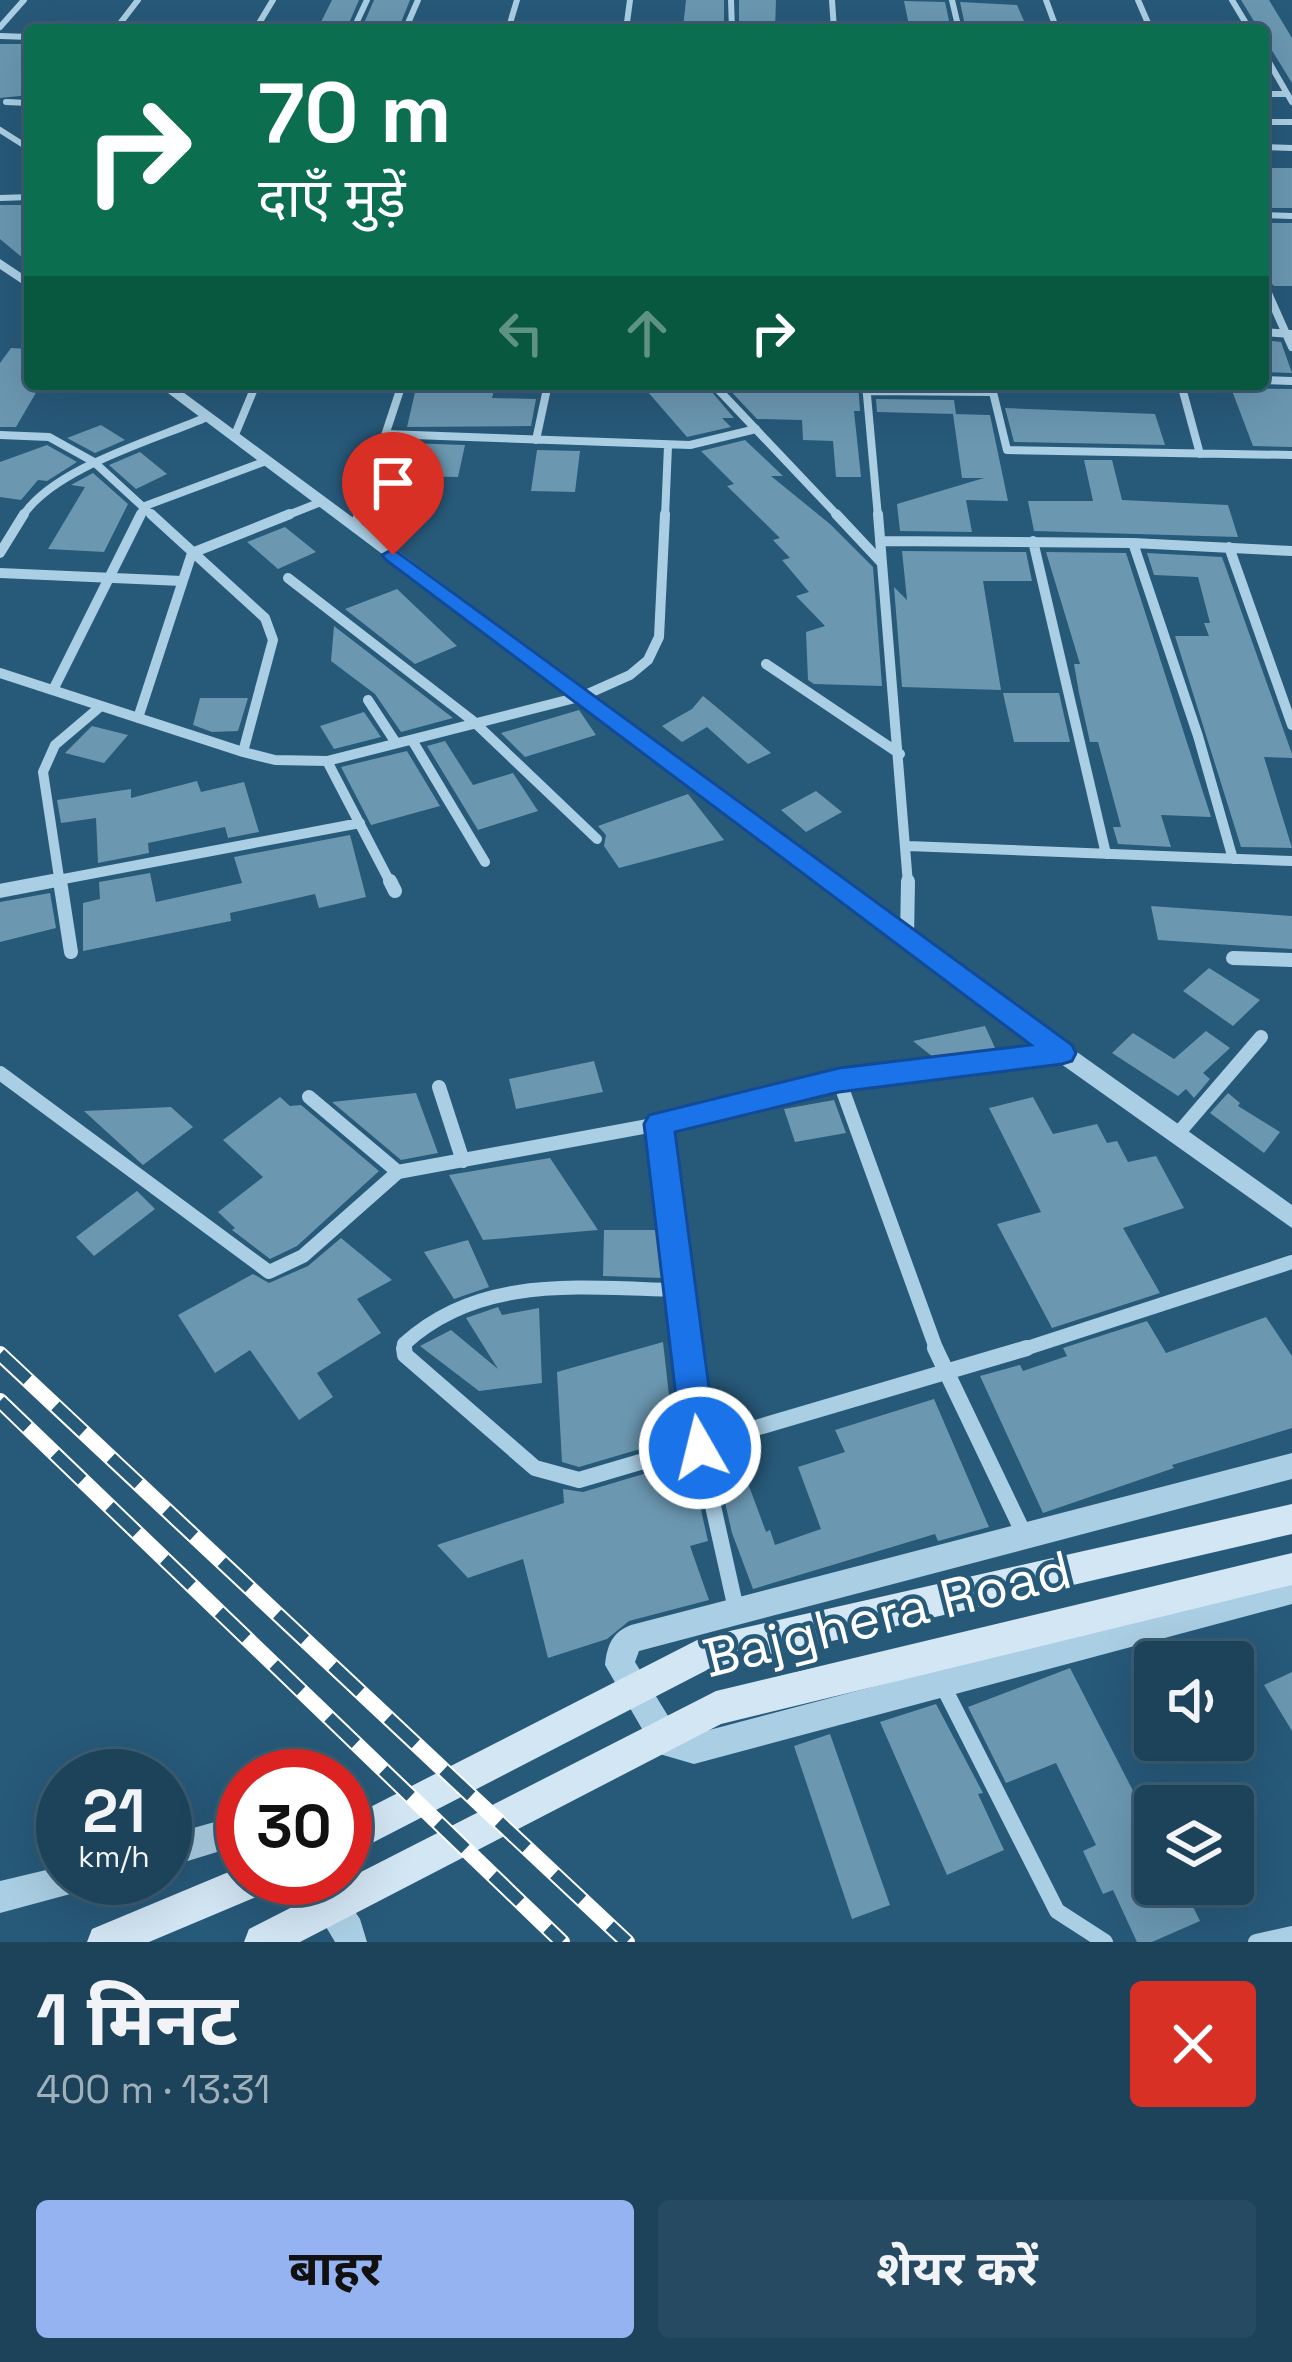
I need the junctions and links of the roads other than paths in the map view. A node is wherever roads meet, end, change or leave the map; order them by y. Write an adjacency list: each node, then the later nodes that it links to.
1 (25, 0): 4 (street)
2 (139, 0): 3 (street)
3 (120, 24)
4 (0, 32)
5 (1269, 62): 6 (street)
6 (1290, 98)
7 (6, 102): 8 (street)
8 (24, 103)
9 (1269, 293): 10 (street)
10 (1289, 333): 11 (street)
11 (1292, 347)
12 (171, 390): 20 (street)
13 (254, 390): 24 (street)
14 (400, 390): 22 (street)
15 (547, 390): 25 (street)
16 (721, 390): 21 (street)
17 (866, 390): 34 (street)
18 (992, 390): 27 (street)
19 (1183, 390): 27 (street)
20 (207, 417): 24 (street); 30 (street)
21 (756, 429): 26 (street); 41 (street)
22 (386, 434): 25 (street); 33 (street)
23 (0, 435): 30 (street)
24 (234, 437): 29 (street)
25 (536, 440): 26 (street)
26 (668, 446): 49 (street)
27 (1199, 454): 28 (street)
28 (1292, 455)
29 (266, 461): 31 (street); 32 (street)
30 (94, 462): 32 (street); 39 (street)
31 (322, 502): 33 (street); 40 (street)
32 (145, 506): 40 (street); 43 (street)
33 (355, 527): 49 (street)
34 (880, 541): 35 (street); 41 (street)
35 (1033, 541): 36 (street); 63 (street)
36 (1132, 543): 37 (street); 64 (street)
37 (1229, 547): 38 (street); 54 (street)
38 (1292, 551)
39 (0, 553)
40 (192, 554): 45 (street); 57 (street)
41 (883, 563): 58 (street)
42 (0, 573): 43 (street)
43 (110, 577): 45 (street); 48 (street)
44 (288, 578): 53 (street)
45 (182, 581): 52 (street)
46 (766, 664): 58 (street)
47 (0, 673): 48 (street)
48 (53, 690): 51 (street)
49 (583, 696): 53 (street); 70 (street)
50 (368, 700): 56 (street)
51 (101, 706): 52 (street); 67 (street)
52 (138, 718): 57 (street)
53 (473, 722): 55 (street); 61 (street)
54 (1292, 725)
55 (412, 740): 56 (street); 66 (street)
56 (396, 743): 59 (street)
57 (243, 752): 59 (street)
58 (900, 754): 62 (street)
59 (327, 761): 60 (street)
60 (360, 823): 67 (street); 69 (street)
61 (597, 839)
62 (908, 845): 63 (street); 70 (street)
63 (1106, 854): 64 (street)
64 (1233, 859): 65 (street)
65 (1292, 861)
66 (485, 862)
67 (57, 877): 68 (street); 71 (street)
68 (0, 891)
69 (395, 891)
70 (907, 938): 75 (street)
71 (71, 952)
72 (1233, 958): 73 (street)
73 (1292, 960)
74 (1262, 1037): 81 (street)
75 (1062, 1053): 77 (street); 81 (street)
76 (0, 1073): 83 (street)
77 (839, 1080): 80 (street); 87 (street)
78 (439, 1088): 82 (street)
79 (309, 1097): 83 (street)
80 (659, 1124): 82 (street); 86 (street)
81 (1176, 1136): 84 (street)
82 (463, 1160): 83 (street)
83 (398, 1172)
84 (1292, 1218)
85 (1292, 1262): 87 (street)
86 (678, 1290): 88 (street); 88 (street)
87 (945, 1374): 88 (street); 91 (street)
88 (700, 1448): 94 (street)
89 (1292, 1466): 91 (street)
90 (1292, 1520): 96 (main road, Bajghera Road)
91 (1025, 1538): 94 (street)
92 (1292, 1569): 103 (main road, Bajghera Road)
93 (1292, 1590): 95 (street)
94 (736, 1609): 95 (street)
95 (941, 1681): 105 (street)
96 (372, 1825)
97 (36, 1888): 99 (street)
98 (216, 1895): 102 (main road)
99 (0, 1897)
100 (332, 1905): 104 (street)
101 (1292, 1934): 106 (street)
102 (105, 1942)
103 (262, 1942)
104 (351, 1942)
105 (1105, 1942)
106 (1256, 1942)

